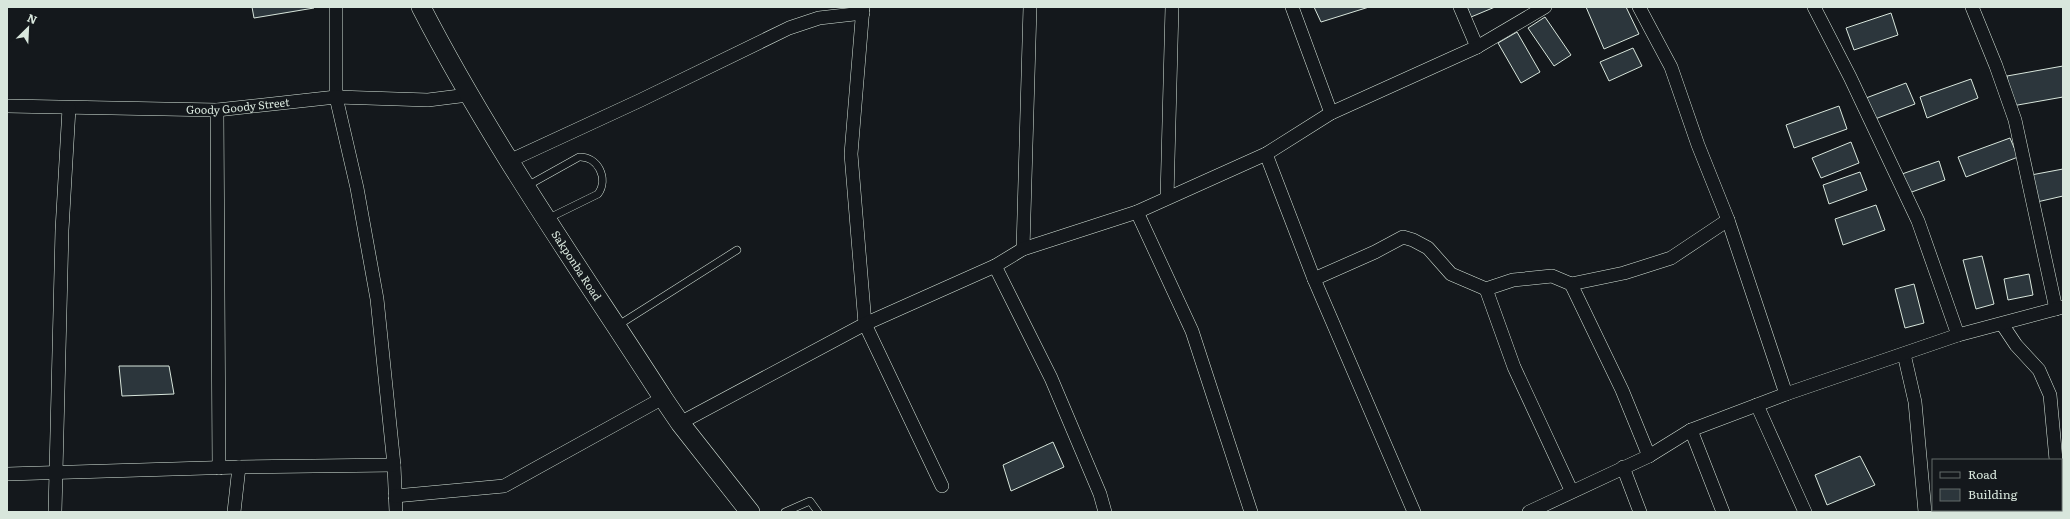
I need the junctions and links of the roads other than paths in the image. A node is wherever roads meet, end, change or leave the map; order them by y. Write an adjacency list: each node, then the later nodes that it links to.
1 (336, 7): 14 (street)
2 (421, 7): 13 (main road, Sakponba Road)
3 (1030, 7): 27 (street)
4 (1172, 7): 22 (street)
5 (1292, 7): 18 (street)
6 (1460, 7): 12 (street)
7 (1545, 7): 12 (street)
8 (1639, 7): 25 (street)
9 (1814, 7): 36 (street)
10 (1972, 7): 32 (street)
11 (863, 10): 20 (street); 33 (street)
12 (1477, 47): 18 (street)
13 (468, 95): 14 (street, Goody Goody Street); 20 (main road, Sakponba Road)
14 (336, 98): 17 (street, Goody Goody Street); 45 (street)
15 (7, 106): 16 (street, Goody Goody Street)
16 (70, 108): 17 (street, Goody Goody Street); 49 (street)
17 (217, 110): 48 (street)
18 (1331, 113): 19 (street)
19 (1266, 154): 22 (street); 29 (street)
20 (509, 162): 21 (main road, Sakponba Road)
21 (526, 187): 24 (main road, Sakponba Road); 24 (lane)
22 (1167, 198): 23 (street)
23 (1137, 212): 27 (street); 61 (street)
24 (547, 219): 35 (main road, Sakponba Road)
25 (1728, 220): 30 (street); 38 (street)
26 (737, 250): 35 (lane)
27 (1023, 250): 28 (street)
28 (995, 266): 33 (street); 60 (street)
29 (1314, 279): 31 (street); 62 (street)
30 (1571, 284): 31 (street); 43 (street)
31 (1486, 289): 52 (street)
32 (2060, 308): 34 (street)
33 (865, 324): 41 (street); 51 (street)
34 (2002, 324): 36 (street); 44 (street)
35 (617, 326): 39 (main road, Sakponba Road)
36 (1958, 336): 37 (street)
37 (1904, 354): 38 (street); 67 (street)
38 (1786, 394): 40 (street)
39 (663, 398): 41 (main road, Sakponba Road); 53 (street)
40 (1757, 405): 42 (street); 66 (street)
41 (680, 423): 57 (main road, Sakponba Road)
42 (1691, 430): 43 (street); 65 (street)
43 (1649, 456): 47 (street)
44 (2056, 459)
45 (394, 465): 46 (street); 53 (street)
46 (239, 467): 48 (street); 55 (street)
47 (1623, 467): 52 (street); 64 (street)
48 (219, 468): 49 (street)
49 (57, 473): 50 (street); 54 (street)
50 (7, 474)
51 (942, 486)
52 (1572, 490): 63 (street)
53 (395, 496): 56 (street)
54 (55, 512)
55 (234, 512)
56 (396, 512)
57 (750, 512)
58 (785, 512): 59 (lane)
59 (818, 512)
60 (1105, 512)
61 (1251, 512)
62 (1414, 512)
63 (1529, 512)
64 (1640, 512)
65 (1724, 512)
66 (1805, 512)
67 (1925, 512)

